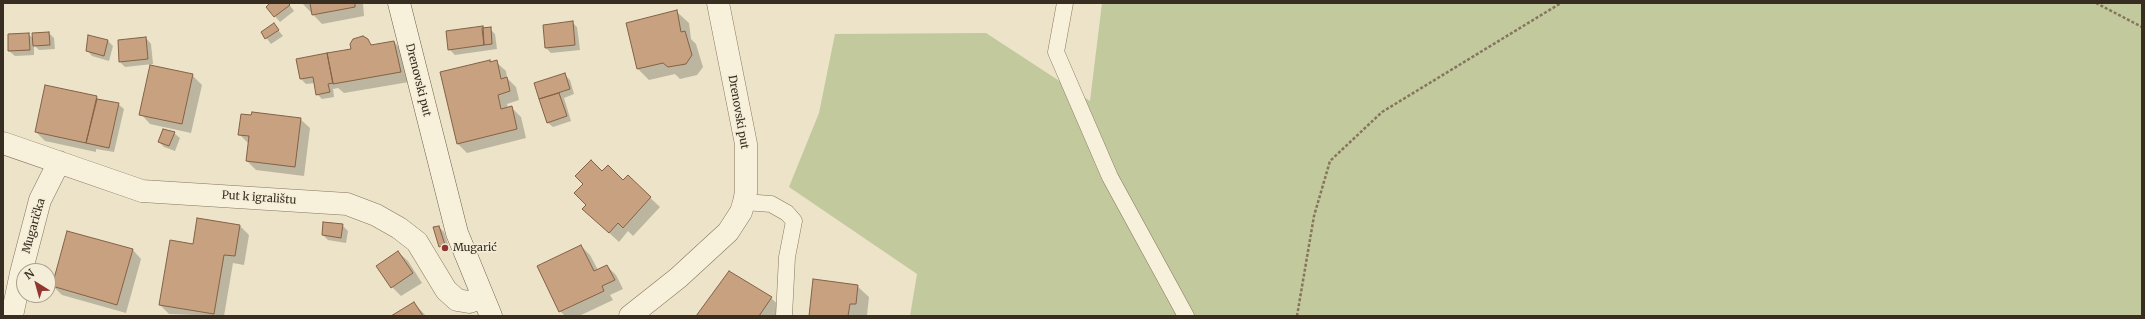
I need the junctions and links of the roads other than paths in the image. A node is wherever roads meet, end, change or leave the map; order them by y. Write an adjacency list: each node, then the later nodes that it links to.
1 (399, 3): 7 (street, Drenovski put)
2 (718, 3): 6 (street, Drenovski put)
3 (1065, 3): 11 (lane)
4 (3, 143): 5 (street, Put k igralištu)
5 (59, 162): 7 (street, Put k igralištu); 8 (street, Mugarička)
6 (744, 202): 9 (street, Drenovski put); 10 (lane)
7 (488, 311)
8 (12, 316)
9 (630, 316)
10 (784, 316)
11 (1186, 316)

